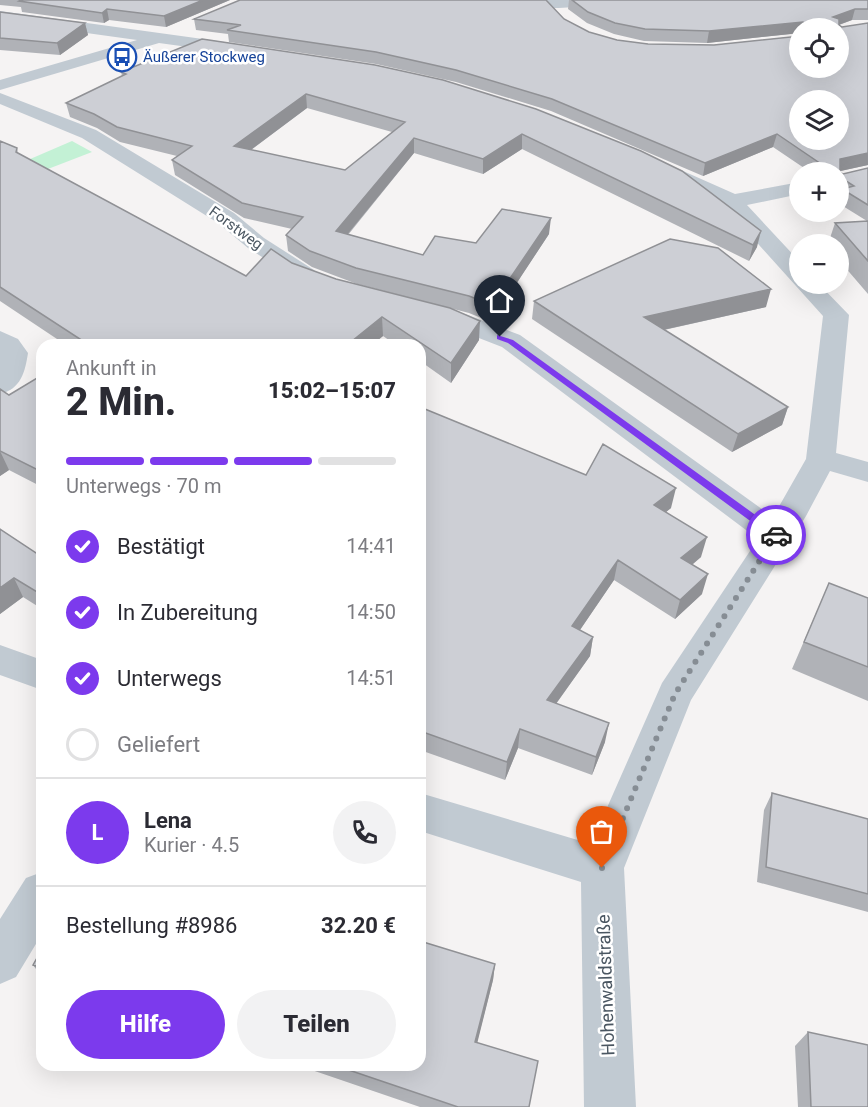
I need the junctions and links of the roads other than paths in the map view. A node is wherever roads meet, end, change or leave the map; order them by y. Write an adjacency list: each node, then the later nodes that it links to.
1 (500, 0): 3 (street)
2 (591, 0): 3 (street)
3 (550, 4): 5 (street)
4 (0, 16): 7 (street)
5 (565, 21)
6 (186, 26): 7 (street)
7 (162, 36): 8 (street); 9 (street)
8 (258, 52)
9 (0, 85)
10 (0, 98): 15 (street, Forstweg)
11 (648, 160): 13 (street)
12 (789, 190): 13 (street)
13 (732, 201): 14 (street)
14 (789, 265)
15 (328, 284)
16 (816, 294): 20 (street, Hohenwaldstraße)
17 (412, 308): 22 (street)
18 (0, 339): 19 (street)
19 (0, 386)
20 (821, 459): 21 (street); 22 (street, Hohenwaldstraße)
21 (868, 472)
22 (777, 536): 26 (street, Hohenwaldstraße)
23 (0, 660): 24 (street)
24 (36, 673)
25 (426, 814): 26 (street)
26 (602, 868): 29 (street, Hohenwaldstraße)
27 (36, 903): 28 (street)
28 (0, 961)
29 (610, 1107)

